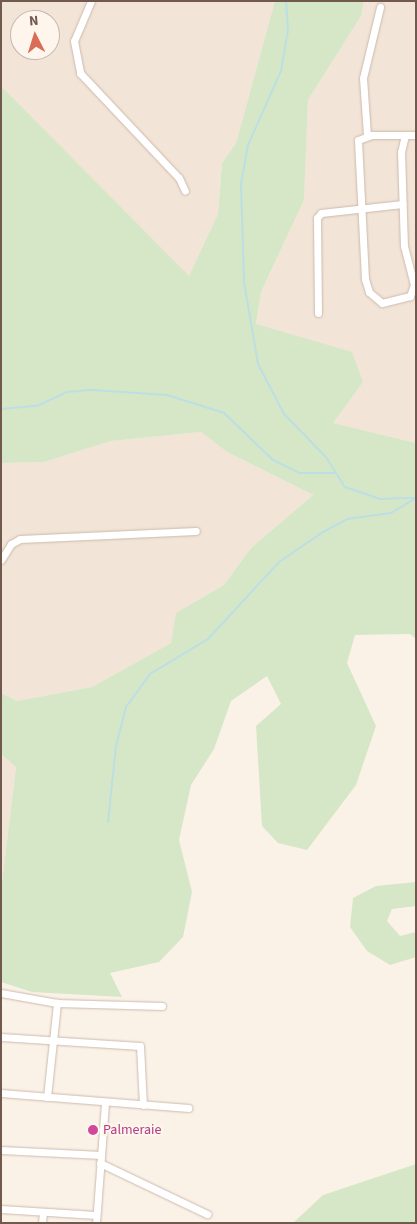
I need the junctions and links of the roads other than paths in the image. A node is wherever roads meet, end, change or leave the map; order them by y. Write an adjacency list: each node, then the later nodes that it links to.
1 (91, 1): 6 (street)
2 (380, 7): 5 (street)
3 (405, 135): 4 (street); 5 (street); 7 (street)
4 (416, 135)
5 (367, 136): 8 (street)
6 (185, 191)
7 (403, 204): 8 (street); 8 (street)
8 (362, 209): 9 (street)
9 (318, 314)
10 (196, 531): 11 (street)
11 (1, 560)
12 (1, 993): 13 (street)
13 (57, 1002): 14 (street); 16 (street)
14 (162, 1006)
15 (1, 1037): 16 (street)
16 (50, 1040): 18 (street); 20 (street)
17 (1, 1093): 18 (street)
18 (47, 1097): 19 (street)
19 (105, 1102): 20 (street); 23 (street)
20 (142, 1105): 21 (street)
21 (188, 1108)
22 (1, 1150): 23 (street)
23 (100, 1159): 26 (street); 27 (street)
24 (1, 1209): 25 (street)
25 (43, 1212): 27 (street); 28 (street)
26 (207, 1214)
27 (96, 1220)
28 (42, 1223)

